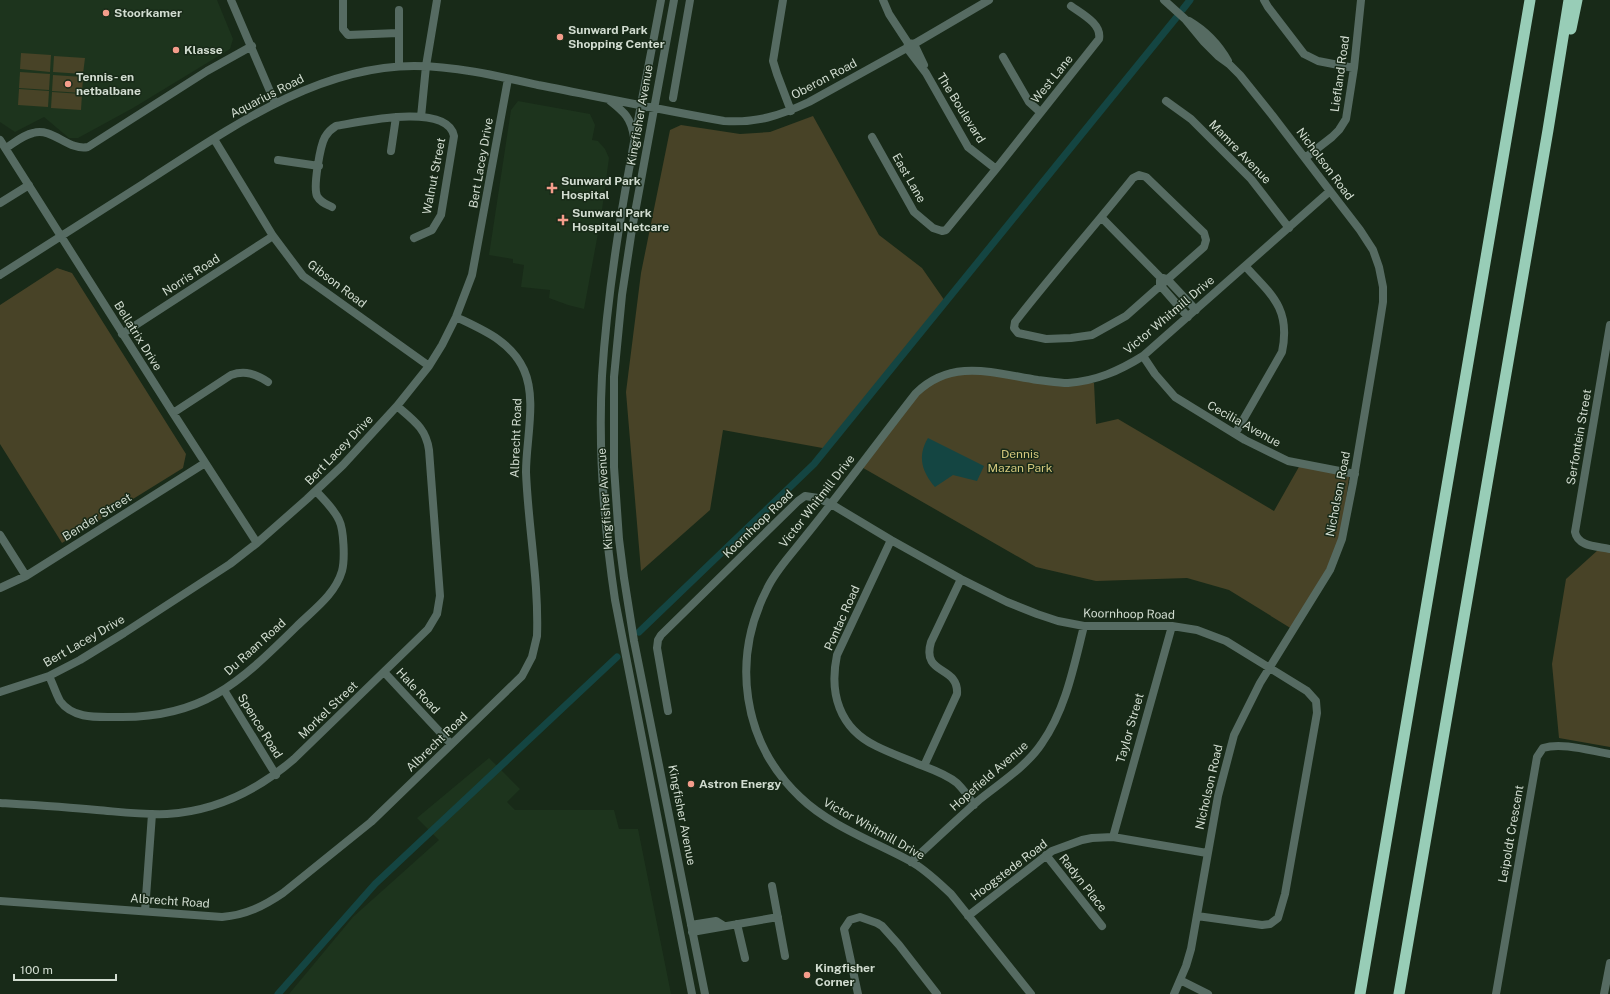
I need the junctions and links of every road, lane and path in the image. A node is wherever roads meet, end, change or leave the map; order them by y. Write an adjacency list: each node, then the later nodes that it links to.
1 (231, 0): 20 (street)
2 (343, 0): 18 (street)
3 (437, 0): 23 (street)
4 (661, 0): 30 (street, Kingfisher Avenue)
5 (674, 0): 31 (street, Kingfisher Avenue)
6 (690, 0): 26 (street)
7 (783, 0): 32 (street)
8 (883, 0): 19 (street, The Boulevard)
9 (990, 0): 19 (street, Oberon Road)
10 (1164, 0): 43 (street, Nicholson Road)
11 (1264, 0): 24 (street)
12 (1361, 0): 24 (street, Liefland Road)
13 (1530, 0): 120 (highway)
14 (1568, 0): 36 (highway)
15 (1577, 0): 36 (highway)
16 (1071, 6): 33 (street, West Lane)
17 (399, 10): 18 (street)
18 (398, 32): 22 (street)
19 (909, 45): 32 (street, Oberon Road); 46 (street, The Boulevard)
20 (252, 46): 29 (street); 41 (street)
21 (1003, 57): 33 (street)
22 (399, 66): 23 (street, Aquarius Road); 29 (street, Aquarius Road)
23 (426, 66): 25 (street, Aquarius Road); 35 (street)
24 (1354, 68): 43 (street, Liefland Road)
25 (508, 79): 27 (street, Aquarius Road); 60 (street, Bert Lacey Drive)
26 (673, 98)
27 (609, 99): 30 (street, Aquarius Road); 40 (street)
28 (1166, 101): 52 (street, Mamre Avenue)
29 (275, 103): 38 (street, Aquarius Road)
30 (642, 105): 31 (street, Aquarius Road); 40 (street, Kingfisher Avenue)
31 (654, 107): 32 (street, Oberon Road); 108 (street, Kingfisher Avenue)
32 (791, 111)
33 (1040, 112): 46 (street, West Lane)
34 (396, 117): 35 (street, Walnut Street); 42 (street); 45 (street, Walnut Street)
35 (421, 117): 55 (street, Walnut Street)
36 (1548, 130): 121 (highway)
37 (872, 137): 46 (street, East Lane)
38 (214, 139): 53 (street, Aquarius Road); 54 (street, Gibson Road)
39 (0, 140): 41 (street, Bellatrix Drive)
40 (635, 143): 113 (street, Kingfisher Avenue)
41 (6, 148): 47 (street, Bellatrix Drive)
42 (391, 151)
43 (1305, 158): 48 (street, Nicholson Road)
44 (278, 160): 45 (street)
45 (319, 166): 50 (street, Walnut Street)
46 (996, 169)
47 (29, 185): 49 (street); 53 (street, Bellatrix Drive)
48 (1330, 191): 52 (street, Victor Whitmill Drive); 71 (street, Nicholson Road)
49 (0, 203)
50 (332, 207)
51 (1102, 218): 58 (street); 58 (street); 58 (street)
52 (1289, 228): 56 (street, Victor Whitmill Drive)
53 (61, 236): 57 (street, Aquarius Road); 63 (street, Bellatrix Drive)
54 (273, 236): 63 (street, Norris Road); 65 (street, Gibson Road)
55 (414, 238)
56 (1245, 266): 59 (street, Victor Whitmill Drive); 69 (street)
57 (0, 275)
58 (1162, 281): 59 (street); 61 (street)
59 (1196, 310): 61 (street, Victor Whitmill Drive)
60 (456, 317): 65 (street, Bert Lacey Drive); 89 (street, Albrecht Road)
61 (1188, 318): 64 (street, Victor Whitmill Drive)
62 (1610, 325): 77 (street, Serfontein Street)
63 (122, 334): 68 (street, Bellatrix Drive)
64 (1143, 356): 69 (street, Cecilia Avenue); 73 (street, Victor Whitmill Drive)
65 (429, 366): 67 (street, Bert Lacey Drive)
66 (268, 382): 68 (street)
67 (397, 406): 72 (street, Bert Lacey Drive); 84 (street, Morkel Street)
68 (172, 413): 70 (street, Bellatrix Drive)
69 (1234, 434): 71 (street, Cecilia Avenue)
70 (205, 463): 76 (street, Bellatrix Drive); 78 (street, Bender Street)
71 (1355, 474): 83 (street, Nicholson Road)
72 (316, 491): 76 (street, Bert Lacey Drive); 86 (street, Du Raan Road)
73 (831, 504): 75 (street, Koornhoop Road); 88 (street, Koornhoop Road); 99 (street, Victor Whitmill Drive)
74 (0, 535): 78 (street)
75 (891, 540): 79 (street, Koornhoop Road); 91 (street, Pontac Road)
76 (257, 543): 85 (street, Bert Lacey Drive)
77 (1610, 549)
78 (26, 576): 80 (street, Bender Street)
79 (961, 579): 81 (street, Koornhoop Road); 91 (street)
80 (0, 588)
81 (1084, 626): 82 (street, Koornhoop Road); 94 (street, Hopefield Avenue)
82 (1172, 626): 83 (street, Koornhoop Road); 96 (street, Taylor Street)
83 (1270, 667): 97 (street, Nicholson Road); 104 (street, Koornhoop Road)
84 (384, 672): 89 (street, Hale Road); 92 (street, Morkel Street)
85 (49, 676): 86 (street, Du Raan Road); 87 (street, Bert Lacey Drive)
86 (224, 690): 92 (street, Spence Road)
87 (0, 692)
88 (668, 711)
89 (451, 744): 102 (street, Albrecht Road)
90 (1610, 754): 122 (street, Leipoldt Crescent)
91 (924, 766): 94 (street, Pontac Road)
92 (276, 775): 95 (street, Morkel Street)
93 (0, 803): 95 (street, Morkel Street)
94 (974, 805): 99 (street, Hopefield Avenue)
95 (152, 814): 102 (street)
96 (1113, 837): 97 (street, Hoogstede Road); 98 (street, Hoogstede Road)
97 (1207, 853): 104 (street, Nicholson Road)
98 (1046, 855): 103 (street, Hoogstede Road); 107 (street, Radyn Place)
99 (911, 862): 103 (street, Victor Whitmill Drive)
100 (772, 886): 105 (street)
101 (0, 900): 102 (street, Albrecht Road)
102 (145, 911)
103 (968, 916): 117 (street, Victor Whitmill Drive)
104 (1197, 916): 112 (street, Nicholson Road)
105 (778, 917): 106 (street); 109 (street)
106 (737, 924): 108 (street); 110 (street)
107 (1102, 926)
108 (692, 929): 114 (street, Kingfisher Avenue)
109 (785, 956)
110 (745, 958)
111 (1610, 963): 123 (street)
112 (1180, 980): 118 (street, Nicholson Road); 119 (street)
113 (692, 994)
114 (705, 994)
115 (858, 994): 116 (street)
116 (937, 994)
117 (1031, 994)
118 (1174, 994)
119 (1208, 994)
120 (1360, 994)
121 (1399, 994)
122 (1496, 994)
123 (1604, 994)

